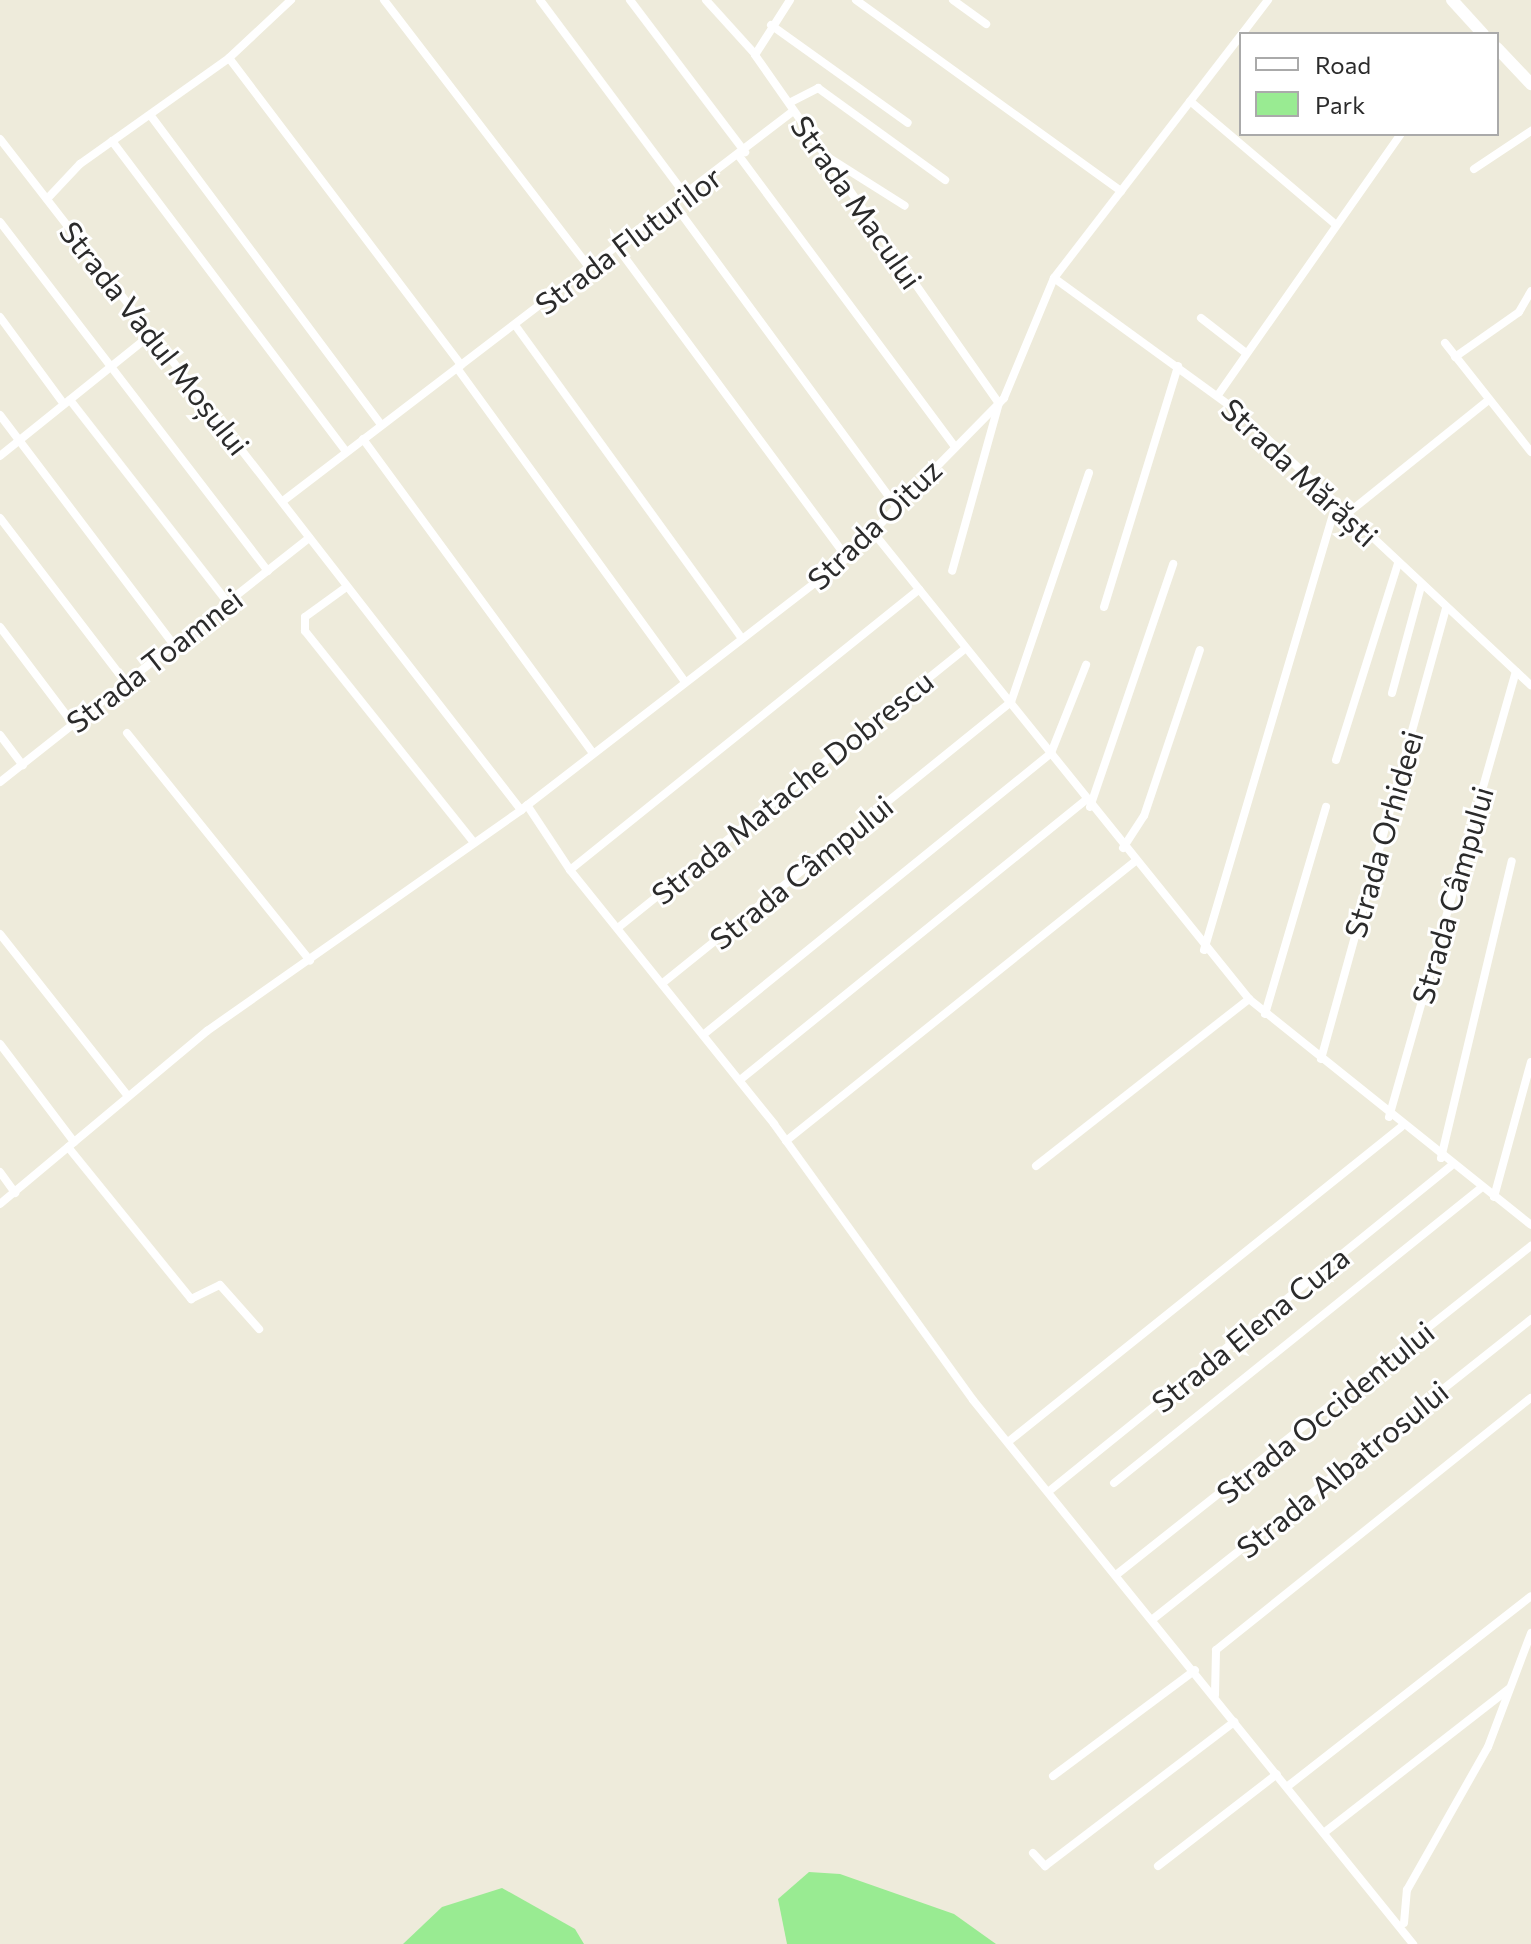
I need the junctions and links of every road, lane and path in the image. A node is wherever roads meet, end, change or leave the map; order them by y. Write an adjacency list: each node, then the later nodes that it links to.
1 (291, 0): 18 (street)
2 (384, 0): 40 (street)
3 (540, 0): 33 (street)
4 (630, 0): 28 (street)
5 (706, 0): 17 (street, Strada Macului)
6 (790, 0): 12 (street)
7 (856, 0): 32 (street)
8 (953, 0): 11 (street)
9 (1268, 0): 13 (street, Strada Oituz)
10 (1452, 0): 14 (main road)
11 (986, 24)
12 (771, 25): 17 (street); 23 (street)
13 (1243, 32)
14 (1481, 32)
15 (1239, 37): 20 (street, Strada Oituz)
16 (1499, 50): 19 (main road)
17 (754, 53): 21 (street, Strada Macului)
18 (229, 58): 22 (street); 52 (street)
19 (1531, 84)
20 (1190, 101): 32 (street, Strada Oituz); 38 (street)
21 (790, 108): 28 (street, Strada Fluturilor); 29 (street, Strada Macului); 31 (street)
22 (151, 116): 27 (street); 58 (street)
23 (908, 123)
24 (1531, 131): 30 (street)
25 (1399, 136): 38 (street)
26 (0, 139): 34 (street, Strada Vadul Moșului)
27 (112, 141): 34 (street); 62 (street)
28 (742, 154): 33 (street, Strada Fluturilor); 61 (street)
29 (825, 156): 36 (street); 56 (street, Strada Macului)
30 (1474, 169)
31 (945, 180)
32 (1121, 191): 41 (street, Strada Oituz)
33 (686, 196): 35 (street, Strada Fluturilor)
34 (47, 199): 46 (street, Strada Vadul Moșului)
35 (674, 204): 39 (street, Strada Fluturilor); 68 (street)
36 (905, 206)
37 (0, 222): 51 (street)
38 (1334, 223): 48 (street)
39 (617, 247): 40 (street, Strada Fluturilor); 73 (street)
40 (590, 268): 45 (street, Strada Fluturilor)
41 (1054, 278): 50 (street, Strada Mărăști); 56 (street, Strada Oituz)
42 (1531, 291): 49 (street)
43 (0, 317): 54 (street)
44 (1201, 318): 48 (street)
45 (515, 325): 52 (street, Strada Fluturilor); 85 (street)
46 (153, 333): 51 (street); 66 (street, Strada Vadul Moșului)
47 (1445, 343): 49 (street)
48 (1246, 353): 53 (street)
49 (1455, 357): 55 (street)
50 (1178, 366): 53 (street, Strada Mărăști); 82 (street)
51 (110, 367): 54 (street); 76 (street)
52 (459, 367): 58 (street, Strada Fluturilor); 91 (street)
53 (1218, 395): 67 (street, Strada Mărăști)
54 (67, 402): 60 (street); 81 (street)
55 (1486, 402): 63 (street); 69 (street)
56 (999, 403): 61 (street, Strada Oituz); 77 (street)
57 (0, 415): 60 (street)
58 (381, 425): 59 (street, Strada Fluturilor)
59 (363, 439): 62 (street, Strada Fluturilor); 99 (street)
60 (19, 441): 64 (street); 86 (street)
61 (955, 447): 68 (street, Strada Oituz)
62 (346, 452): 66 (street, Strada Fluturilor)
63 (1531, 452)
64 (0, 456)
65 (1089, 473): 95 (street)
66 (283, 501): 72 (street, Strada Vadul Moșului)
67 (1337, 501): 69 (street, Strada Mărăști); 114 (street)
68 (896, 506): 71 (street, Strada Oituz)
69 (1348, 513): 74 (street, Strada Mărăști)
70 (0, 518): 92 (street)
71 (873, 532): 73 (street, Strada Oituz); 80 (street)
72 (309, 538): 76 (street, Strada Toamnei); 79 (street, Strada Vadul Moșului)
73 (847, 558): 85 (street, Strada Oituz)
74 (1398, 563): 78 (street, Strada Mărăști); 101 (street)
75 (1173, 564): 104 (street)
76 (268, 571): 81 (street, Strada Toamnei)
77 (952, 571)
78 (1421, 586): 83 (street, Strada Mărăști); 94 (street)
79 (345, 588): 106 (street, Strada Vadul Moșului); 107 (street)
80 (919, 589): 87 (street); 111 (street)
81 (227, 602): 86 (street, Strada Toamnei)
82 (1104, 607)
83 (1446, 609): 90 (street, Strada Mărăști); 121 (street, Strada Orhideei)
84 (0, 627): 96 (street)
85 (742, 639): 91 (street, Strada Oituz)
86 (173, 644): 92 (street, Strada Toamnei)
87 (966, 648): 95 (street); 112 (street, Strada Matache Dobrescu)
88 (1200, 650): 108 (street)
89 (1086, 665): 100 (street)
90 (1516, 672): 93 (street, Strada Mărăști); 125 (street, Strada Câmpului)
91 (685, 682): 99 (street, Strada Oituz)
92 (126, 683): 96 (street, Strada Toamnei)
93 (1531, 685)
94 (1392, 693)
95 (1011, 702): 100 (street); 116 (street, Strada Câmpului)
96 (73, 724): 102 (street, Strada Toamnei)
97 (127, 733): 115 (street)
98 (0, 735): 102 (street)
99 (593, 753): 106 (street, Strada Oituz)
100 (1051, 753): 104 (street); 119 (street)
101 (1336, 760)
102 (23, 765): 103 (street, Strada Toamnei)
103 (0, 782)
104 (1088, 804): 108 (street); 123 (street)
105 (1326, 807): 118 (street)
106 (524, 808): 107 (street, Strada Oituz); 111 (street, Strada Vadul Moșului)
107 (474, 843): 115 (street, Strada Oituz)
108 (1123, 848): 110 (street)
109 (1512, 861): 129 (street)
110 (1134, 862): 114 (street); 127 (street)
111 (570, 870): 112 (street, Strada Vadul Moșului)
112 (619, 927): 116 (street, Strada Vadul Moșului)
113 (0, 934): 124 (street)
114 (1204, 950): 117 (street)
115 (310, 961): 124 (street, Strada Oituz)
116 (664, 982): 119 (street, Strada Vadul Moșului)
117 (1249, 999): 118 (street); 130 (street)
118 (1265, 1014): 121 (street)
119 (703, 1035): 123 (street, Strada Vadul Moșului)
120 (0, 1044): 128 (street)
121 (1321, 1059): 125 (street)
122 (1531, 1062): 135 (street)
123 (740, 1080): 127 (street, Strada Vadul Moșului)
124 (128, 1096): 128 (street, Strada Oituz)
125 (1389, 1117): 126 (street)
126 (1401, 1127): 129 (street); 142 (street)
127 (786, 1141): 142 (street, Strada Vadul Moșului)
128 (71, 1145): 134 (street, Strada Oituz); 140 (street)
129 (1441, 1158): 131 (street)
130 (1036, 1166)
131 (1451, 1166): 133 (street); 144 (street, Strada Elena Cuza)
132 (0, 1172): 134 (street)
133 (1481, 1188): 135 (street); 143 (street)
134 (15, 1193): 136 (street, Strada Oituz)
135 (1494, 1197): 137 (street)
136 (0, 1204)
137 (1531, 1225)
138 (1531, 1246): 145 (street, Strada Occidentului)
139 (1531, 1319): 147 (street, Strada Albatrosului)
140 (259, 1329)
141 (1531, 1398): 151 (street)
142 (1008, 1442): 144 (street, Strada Vadul Moșului)
143 (1114, 1483)
144 (1048, 1492): 145 (street, Strada Vadul Moșului)
145 (1116, 1575): 147 (street, Strada Vadul Moșului)
146 (1531, 1596): 155 (street)
147 (1153, 1619): 149 (street, Strada Vadul Moșului)
148 (1531, 1633): 150 (street)
149 (1195, 1670): 151 (street, Strada Vadul Moșului); 154 (street)
150 (1511, 1687): 156 (street); 159 (street)
151 (1215, 1696): 152 (street, Strada Vadul Moșului)
152 (1234, 1722): 153 (street, Strada Vadul Moșului); 157 (street)
153 (1277, 1774): 155 (street, Strada Vadul Moșului); 158 (street)
154 (1053, 1776)
155 (1288, 1786): 156 (street, Strada Vadul Moșului)
156 (1325, 1832): 159 (street, Strada Vadul Moșului)
157 (1033, 1853)
158 (1158, 1866)
159 (1404, 1924): 160 (street, Strada Vadul Moșului)
160 (1413, 1944)

